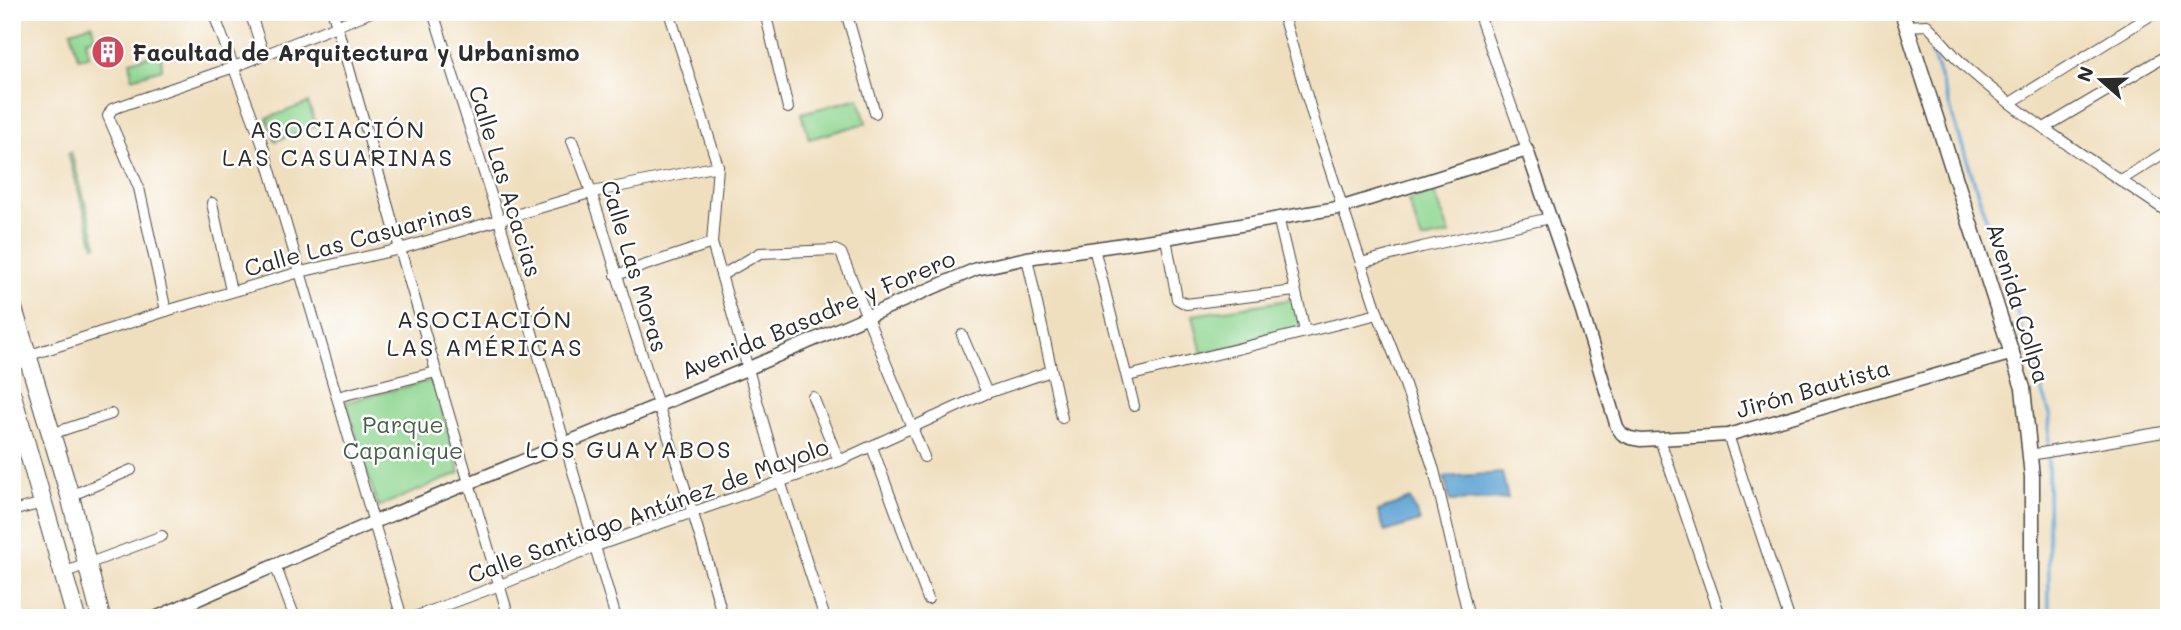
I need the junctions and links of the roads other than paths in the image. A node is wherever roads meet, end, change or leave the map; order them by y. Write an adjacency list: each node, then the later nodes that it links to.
1 (213, 12): 16 (street)
2 (250, 12): 15 (street)
3 (333, 12): 13 (street)
4 (371, 12): 13 (street)
5 (433, 12): 32 (street, Calle Las Acacias)
6 (669, 12): 24 (street)
7 (765, 12): 18 (street)
8 (846, 12): 19 (street)
9 (1282, 12): 28 (street)
10 (1478, 12): 22 (street)
11 (2157, 12): 17 (street)
12 (1904, 19): 17 (street); 50 (main road, Avenida Collpa)
13 (337, 26): 15 (street); 36 (street)
14 (2169, 54): 20 (street)
15 (264, 55): 16 (street)
16 (234, 66): 39 (street); 45 (street)
17 (2010, 103): 20 (street)
18 (788, 108)
19 (875, 113)
20 (2044, 128): 25 (street)
21 (572, 141): 26 (street, Calle Las Moras)
22 (1527, 150): 28 (street, Avenida Basadre y Forero); 31 (street)
23 (2169, 150): 25 (street)
24 (718, 166): 26 (street, Calle Las Casuarinas); 34 (street)
25 (2121, 180): 29 (street)
26 (593, 192): 32 (street, Calle Las Casuarinas); 40 (street, Calle Las Moras)
27 (212, 203): 42 (street)
28 (1343, 207): 30 (street, Avenida Basadre y Forero); 38 (street)
29 (2169, 213)
30 (1278, 217): 33 (street, Avenida Basadre y Forero); 43 (street)
31 (1550, 218): 38 (street); 68 (street, Jirón Bautista)
32 (499, 220): 36 (street, Calle Las Casuarinas); 69 (street, Calle Las Acacias)
33 (1166, 238): 35 (street, Avenida Basadre y Forero); 43 (street)
34 (712, 243): 40 (street); 41 (street)
35 (1094, 248): 37 (street, Avenida Basadre y Forero); 55 (street)
36 (400, 249): 39 (street, Calle Las Casuarinas); 54 (street)
37 (1027, 258): 47 (street, Avenida Basadre y Forero); 53 (street)
38 (1361, 263): 46 (street)
39 (300, 272): 42 (street, Calle Las Casuarinas); 58 (street)
40 (617, 275): 60 (street, Calle Las Moras)
41 (722, 275): 47 (street); 52 (street)
42 (231, 291): 45 (street, Calle Las Casuarinas)
43 (1295, 291): 48 (street)
44 (12, 305): 51 (highway)
45 (166, 311): 51 (street, Calle Las Casuarinas)
46 (1378, 314): 48 (street); 103 (street)
47 (867, 316): 52 (street, Avenida Basadre y Forero); 64 (street)
48 (1305, 331): 55 (street)
49 (962, 335): 56 (street)
50 (2013, 353): 67 (street, Jirón Bautista); 71 (main road, Avenida Collpa)
51 (20, 360): 66 (highway)
52 (749, 368): 60 (street, Avenida Basadre y Forero); 77 (street)
53 (1051, 371): 56 (street, Calle Santiago Antúnez de Mayolo); 63 (street)
54 (436, 372): 58 (street); 78 (street)
55 (1128, 376): 61 (street)
56 (987, 393): 64 (street, Calle Santiago Antúnez de Mayolo)
57 (12, 396): 75 (highway)
58 (337, 397): 83 (street)
59 (813, 397): 73 (street)
60 (658, 405): 69 (street, Avenida Basadre y Forero); 82 (street, Calle Las Moras)
61 (1134, 406)
62 (111, 414): 66 (street)
63 (1062, 418)
64 (912, 428): 70 (street, Calle Santiago Antúnez de Mayolo); 72 (street)
65 (2169, 431): 71 (street)
66 (51, 434): 74 (highway)
67 (1728, 435): 68 (street, Jirón Bautista); 105 (street)
68 (1660, 440): 104 (street)
69 (566, 443): 78 (street, Avenida Basadre y Forero); 85 (street, Calle Las Acacias)
70 (872, 447): 73 (street, Calle Santiago Antúnez de Mayolo); 90 (street)
71 (2030, 456): 106 (main road, Avenida Collpa)
72 (924, 457)
73 (839, 461): 77 (street, Calle Santiago Antúnez de Mayolo)
74 (58, 462): 75 (highway); 79 (highway)
75 (34, 470): 80 (highway)
76 (131, 470): 79 (street)
77 (780, 481): 82 (street, Calle Santiago Antúnez de Mayolo); 92 (street)
78 (469, 483): 83 (street, Avenida Basadre y Forero); 89 (street)
79 (69, 496): 86 (highway)
80 (43, 503): 81 (street); 88 (highway)
81 (12, 511)
82 (694, 511): 85 (street, Calle Santiago Antúnez de Mayolo); 102 (street, Calle Las Moras)
83 (374, 522): 87 (street, Avenida Basadre y Forero); 98 (street)
84 (162, 536): 86 (street)
85 (596, 546): 89 (street, Calle Santiago Antúnez de Mayolo); 101 (street, Calle Las Acacias)
86 (87, 564): 88 (street); 94 (highway)
87 (275, 565): 91 (street, Avenida Basadre y Forero); 97 (street)
88 (63, 573): 93 (highway)
89 (500, 586): 99 (street, Calle Santiago Antúnez de Mayolo); 100 (street)
90 (928, 599)
91 (181, 605): 95 (street, Avenida Basadre y Forero); 96 (street)
92 (823, 612)
93 (76, 618)
94 (101, 618)
95 (155, 618)
96 (187, 618)
97 (295, 618)
98 (402, 618)
99 (412, 618)
100 (509, 618)
101 (616, 618)
102 (723, 618)
103 (1469, 618)
104 (1721, 618)
105 (1789, 618)
106 (2032, 618)

